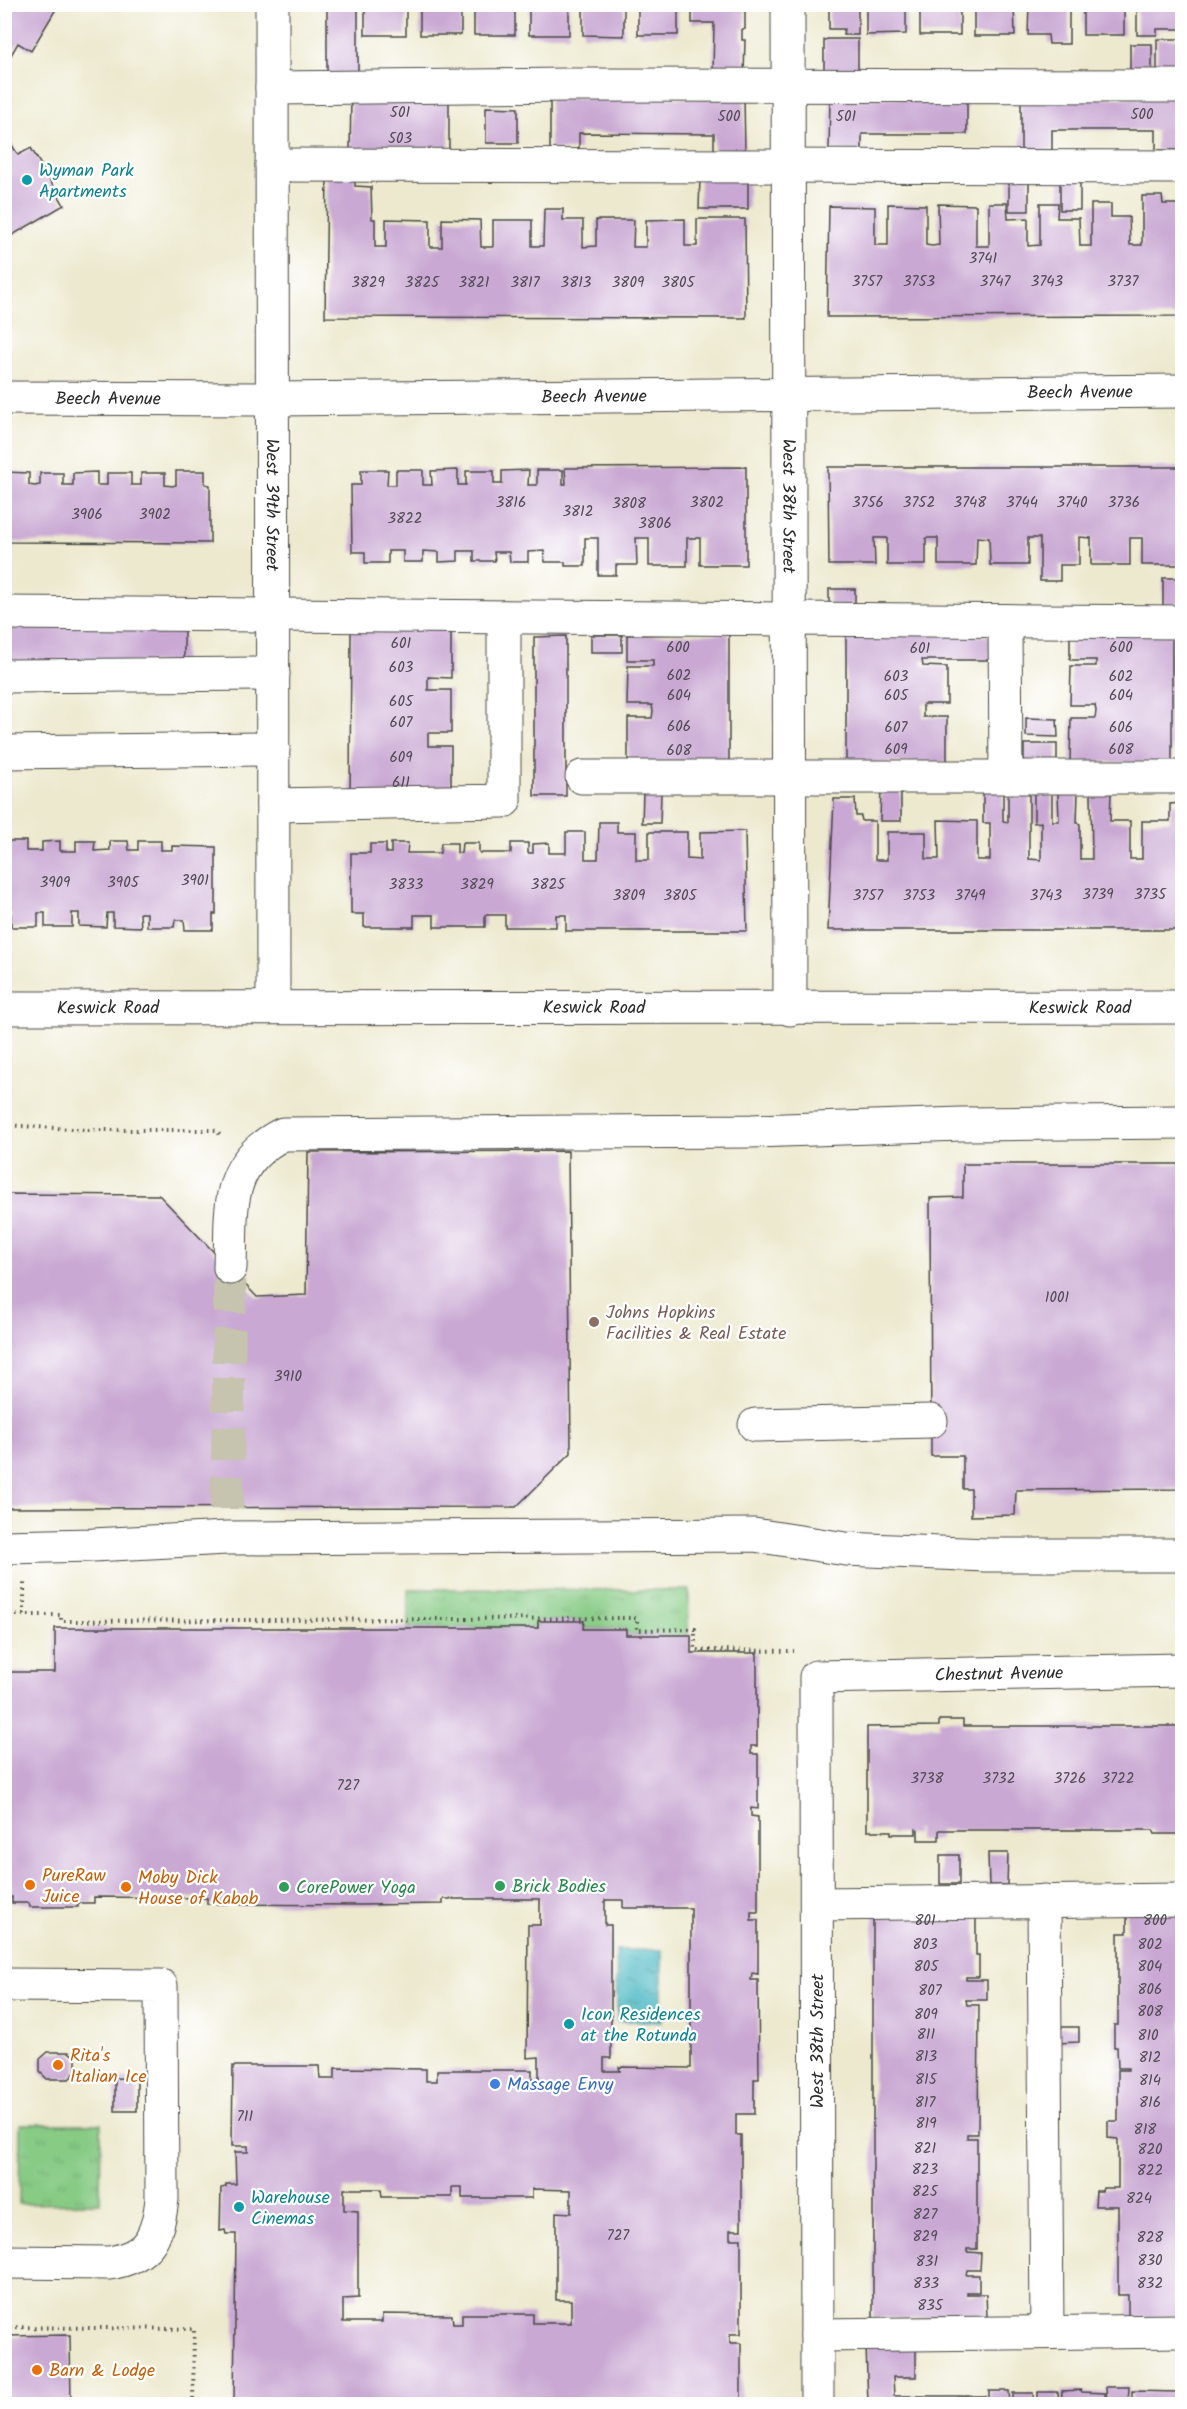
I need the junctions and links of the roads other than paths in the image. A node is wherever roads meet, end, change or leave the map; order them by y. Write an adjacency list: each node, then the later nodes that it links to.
1 (272, 4): 5 (street, West 39th Street)
2 (788, 4): 3 (street, West 38th Street)
3 (789, 86): 4 (street); 5 (street); 7 (street, West 38th Street)
4 (1182, 86)
5 (272, 88): 6 (street, West 39th Street)
6 (272, 165): 7 (street); 12 (street, West 39th Street)
7 (789, 166): 8 (street); 10 (street, West 38th Street)
8 (1182, 166)
9 (1182, 391): 10 (street, Beech Avenue)
10 (789, 394): 12 (street, Beech Avenue); 16 (street, West 38th Street)
11 (4, 398): 12 (street, Beech Avenue)
12 (273, 399): 14 (street, West 39th Street)
13 (4, 613): 14 (street)
14 (273, 615): 15 (street); 19 (street, West 39th Street)
15 (504, 617): 16 (street); 27 (street)
16 (790, 620): 17 (street); 24 (street, West 38th Street)
17 (1005, 621): 18 (street); 25 (street)
18 (1182, 622)
19 (273, 674): 20 (street); 21 (street, West 39th Street)
20 (4, 676)
21 (273, 749): 22 (street); 27 (street, West 39th Street)
22 (4, 752)
23 (582, 777): 24 (street)
24 (790, 777): 25 (street); 31 (street, West 38th Street)
25 (1006, 777): 26 (street)
26 (1182, 777)
27 (273, 805): 28 (street, West 39th Street)
28 (273, 1006): 30 (street, Keswick Road); 31 (street, Keswick Road)
29 (1182, 1007): 31 (street, Keswick Road)
30 (4, 1008)
31 (790, 1009)
32 (1182, 1122): 33 (street)
33 (230, 1268)
34 (931, 1421): 35 (street)
35 (755, 1425)
36 (4, 1547): 37 (street)
37 (1182, 1555)
38 (1182, 1670): 39 (street, Chestnut Avenue)
39 (816, 1677): 42 (street, West 38th Street)
40 (1182, 1900): 41 (street)
41 (1044, 1901): 42 (street); 46 (street)
42 (817, 1904): 47 (street, West 38th Street)
43 (4, 1985): 44 (street)
44 (4, 2262)
45 (1182, 2331): 46 (street)
46 (1047, 2332): 47 (street)
47 (817, 2335): 48 (street, West 38th Street)
48 (817, 2404)

